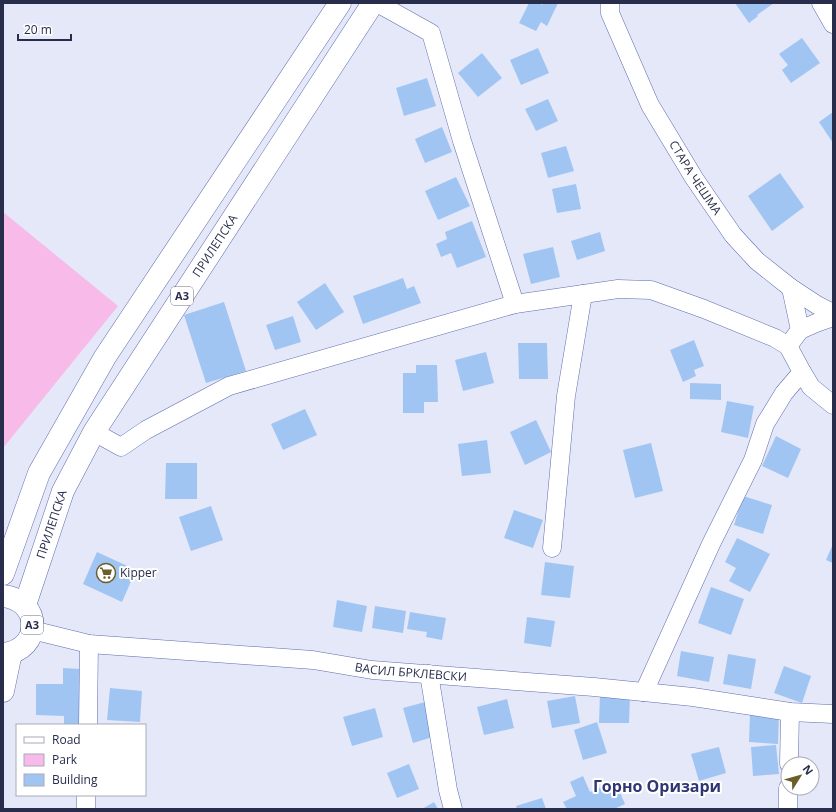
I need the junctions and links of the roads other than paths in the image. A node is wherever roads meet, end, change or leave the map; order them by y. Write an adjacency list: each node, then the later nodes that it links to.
1 (340, 3): 18 (main road, A3)
2 (373, 3): 16 (main road, ПРИЛЕПСКА / A3)
3 (377, 3): 9 (street)
4 (610, 3): 7 (street, СТАРА ЧЕШМА)
5 (821, 3): 6 (street)
6 (833, 24)
7 (791, 288): 10 (street, СТАРА ЧЕШМА); 12 (street)
8 (583, 294): 9 (street); 13 (street); 17 (street)
9 (515, 304): 16 (street)
10 (833, 313)
11 (833, 317): 12 (street)
12 (800, 330): 13 (street)
13 (788, 346): 14 (street)
14 (802, 372): 15 (street); 26 (street)
15 (833, 405)
16 (94, 432): 20 (main road, ПРИЛЕПСКА / A3)
17 (552, 548)
18 (3, 574)
19 (3, 596): 20 (main road, A3)
20 (25, 605): 21 (main road, A3)
21 (32, 630): 22 (street, ВАСИЛ БРКЛЕВСКИ); 23 (main road, A3)
22 (89, 644): 24 (street, ВАСИЛ БРКЛЕВСКИ); 29 (street)
23 (7, 654): 25 (main road, A3)
24 (429, 674): 26 (street, ВАСИЛ БРКЛЕВСКИ); 34 (street)
25 (3, 691)
26 (644, 692): 27 (street, ВАСИЛ БРКЛЕВСКИ)
27 (790, 712): 28 (street, ВАСИЛ БРКЛЕВСКИ); 30 (street)
28 (833, 714)
29 (88, 724)
30 (789, 756)
31 (86, 796): 33 (street)
32 (788, 796): 35 (street)
33 (86, 809)
34 (453, 809)
35 (788, 809)

